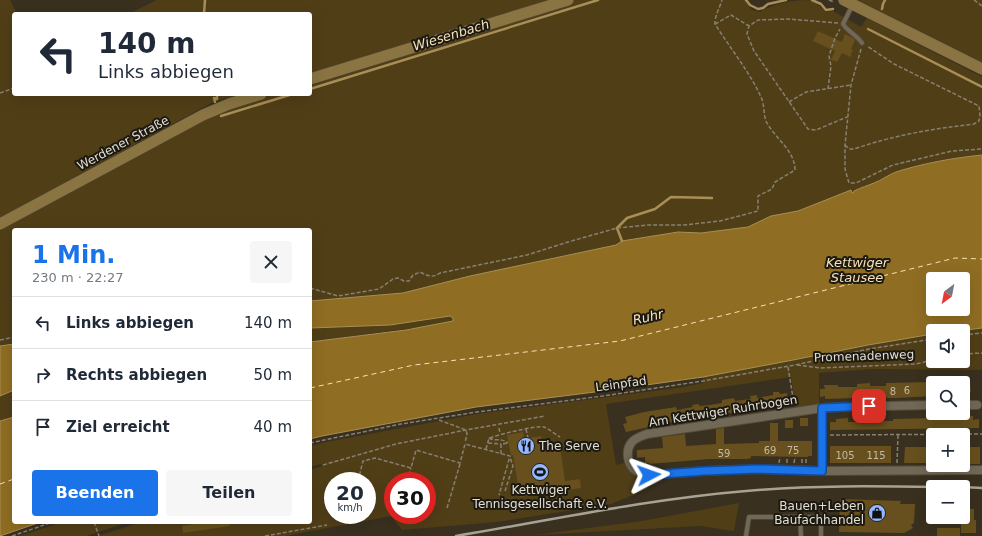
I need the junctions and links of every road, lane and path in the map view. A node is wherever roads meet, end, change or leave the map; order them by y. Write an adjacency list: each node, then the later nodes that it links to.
1 (568, 0): 11 (main road)
2 (722, 0): 6 (path)
3 (974, 0): 5 (path)
4 (848, 2): 7 (lane); 10 (main road)
5 (982, 6)
6 (715, 24): 8 (path); 24 (path)
7 (843, 24): 8 (path); 9 (lane); 14 (path)
8 (749, 26): 17 (path)
9 (862, 43): 12 (path); 18 (path)
10 (982, 69)
11 (312, 78)
12 (851, 85): 14 (path); 20 (path)
13 (12, 89): 15 (path)
14 (828, 89): 17 (path)
15 (0, 93)
16 (255, 96): 23 (main road, Werdener Straße)
17 (789, 102): 20 (path)
18 (979, 106): 19 (path); 21 (path)
19 (982, 108)
20 (847, 117): 21 (path)
21 (845, 145): 22 (path)
22 (982, 149)
23 (0, 224)
24 (312, 289)
25 (982, 333): 26 (path)
26 (970, 334)
27 (12, 337): 28 (path)
28 (0, 340)
29 (926, 340): 33 (path, Leinpfad)
30 (982, 353): 31 (path)
31 (970, 354)
32 (926, 362): 33 (path, Promenadenweg)
33 (795, 365): 34 (path, Leinpfad)
34 (788, 366): 39 (path); 41 (path, Leinpfad)
35 (970, 404): 36 (street)
36 (977, 404)
37 (926, 405): 38 (street, Am Kettwiger Ruhrbogen)
38 (822, 408): 39 (street, Am Kettwiger Ruhrbogen); 49 (street)
39 (796, 412): 65 (street, Am Kettwiger Ruhrbogen)
40 (545, 416): 44 (path)
41 (437, 419): 44 (path); 54 (path, Leinpfad)
42 (499, 428): 45 (path)
43 (526, 429): 45 (path); 51 (path); 53 (path)
44 (466, 430): 55 (path); 62 (path)
45 (500, 434): 52 (path)
46 (926, 434): 50 (path)
47 (970, 434): 48 (path)
48 (982, 434)
49 (822, 435): 50 (path); 65 (street)
50 (898, 435): 66 (path)
51 (560, 437)
52 (489, 438): 56 (path); 57 (path)
53 (528, 438)
54 (312, 442)
55 (465, 444): 58 (path); 61 (path)
56 (488, 444): 57 (path); 58 (path)
57 (501, 444): 59 (path)
58 (486, 449): 59 (path)
59 (501, 454): 60 (path)
60 (510, 456): 69 (path); 70 (path)
61 (460, 463): 63 (path); 71 (path)
62 (323, 465)
63 (411, 468): 67 (path); 68 (path)
64 (982, 470): 66 (street, Am Kettwiger Ruhrbogen)
65 (822, 471): 66 (street, Am Kettwiger Ruhrbogen)
66 (897, 471)
67 (360, 472)
68 (410, 472)
69 (505, 491)
70 (499, 495)
71 (447, 508)
72 (800, 517): 79 (lane); 80 (lane); 81 (lane)
73 (47, 524): 76 (path)
74 (95, 524): 77 (path)
75 (327, 525): 78 (path)
76 (12, 536)
77 (99, 536)
78 (265, 536)
79 (746, 536)
80 (801, 536)
81 (821, 536)

